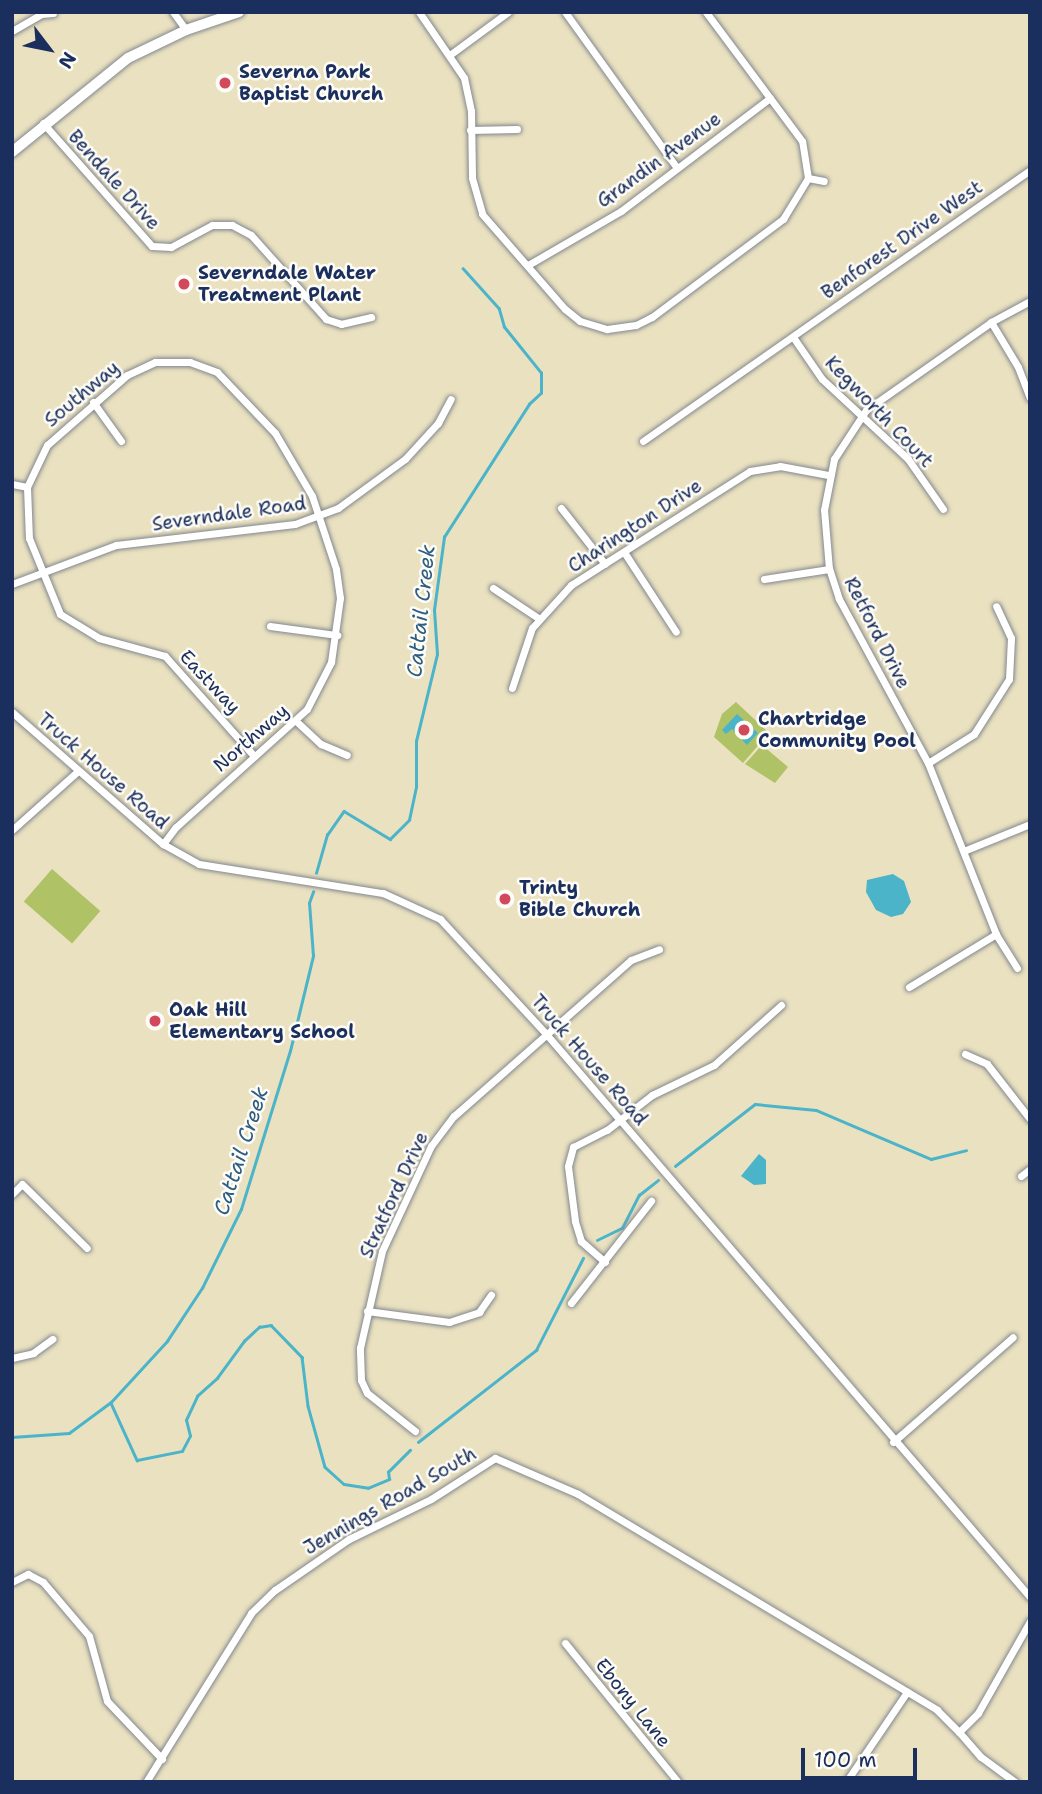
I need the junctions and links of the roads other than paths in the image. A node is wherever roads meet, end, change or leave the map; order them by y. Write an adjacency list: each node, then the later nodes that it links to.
1 (173, 12): 8 (street)
2 (239, 12): 8 (main road)
3 (419, 12): 10 (street)
4 (508, 12): 10 (street)
5 (565, 12): 16 (street)
6 (706, 12): 11 (street)
7 (53, 13): 9 (street)
8 (186, 30): 12 (main road)
9 (12, 31)
10 (451, 54): 14 (street)
11 (770, 97): 16 (street, Grandin Avenue); 18 (street)
12 (43, 123): 15 (main road); 22 (street, Bendale Drive)
13 (517, 129): 14 (street)
14 (470, 130): 20 (street)
15 (12, 152)
16 (677, 168): 20 (street, Grandin Avenue)
17 (1030, 170): 24 (street, Benforest Drive West)
18 (808, 178): 19 (street); 20 (street)
19 (824, 181)
20 (528, 265)
21 (1030, 301): 23 (street, Retford Drive)
22 (371, 317)
23 (991, 322): 25 (street); 28 (street, Retford Drive)
24 (793, 337): 28 (street, Kegworth Court); 30 (street, Benforest Drive West)
25 (1030, 398)
26 (451, 399): 36 (street, Severndale Road)
27 (93, 402): 29 (street); 33 (street, Southway); 36 (street, Southway)
28 (860, 416): 31 (street, Retford Drive); 35 (street, Kegworth Court)
29 (121, 441)
30 (643, 441)
31 (828, 475): 37 (street, Charington Drive); 39 (street, Retford Drive)
32 (12, 484): 33 (street)
33 (27, 487): 40 (street, Southway)
34 (561, 508): 38 (street)
35 (943, 509)
36 (319, 516): 40 (street, Severndale Road); 48 (street, Northway)
37 (624, 552): 38 (street, Charington Drive); 47 (street)
38 (605, 564): 45 (street, Charington Drive)
39 (829, 569): 41 (street); 54 (street, Retford Drive)
40 (42, 573): 42 (street, Severndale Road); 53 (street, Eastway)
41 (764, 579)
42 (12, 584)
43 (493, 588): 45 (street)
44 (996, 606): 54 (street)
45 (538, 618): 49 (street, Charington Drive)
46 (270, 626): 48 (street)
47 (676, 632)
48 (337, 635): 51 (street, Northway)
49 (512, 688)
50 (12, 712): 55 (street, Truck House Road)
51 (296, 721): 52 (street); 53 (street, Northway)
52 (347, 755)
53 (254, 756): 58 (street, Northway)
54 (928, 763): 59 (street, Retford Drive)
55 (78, 771): 57 (street); 58 (street, Truck House Road)
56 (1030, 824): 59 (street)
57 (12, 830)
58 (163, 844): 65 (street, Truck House Road)
59 (966, 850): 60 (street, Retford Drive)
60 (996, 934): 62 (street, Retford Drive); 63 (street)
61 (659, 949): 65 (street, Stratford Drive)
62 (1017, 968)
63 (909, 987)
64 (781, 1005): 68 (street)
65 (547, 1035): 68 (street, Truck House Road); 77 (street, Stratford Drive)
66 (965, 1054): 67 (street)
67 (1030, 1119)
68 (621, 1120): 74 (street); 82 (street, Truck House Road)
69 (1030, 1169): 70 (street)
70 (1021, 1176)
71 (12, 1194): 73 (street)
72 (651, 1201): 74 (street)
73 (87, 1248)
74 (605, 1262): 76 (street)
75 (491, 1294): 77 (street)
76 (572, 1303)
77 (368, 1311): 81 (street, Stratford Drive)
78 (1013, 1338): 82 (street)
79 (52, 1339): 80 (street)
80 (12, 1358)
81 (415, 1431)
82 (893, 1442): 84 (street, Truck House Road)
83 (12, 1582): 89 (street)
84 (1030, 1597)
85 (1030, 1621): 88 (street)
86 (565, 1643): 91 (street, Ebony Lane)
87 (907, 1692): 88 (street); 89 (street, Jennings Road South); 92 (street)
88 (959, 1732): 93 (street)
89 (162, 1759): 90 (street, Jennings Road South)
90 (146, 1782)
91 (678, 1782)
92 (846, 1782)
93 (1015, 1782)

